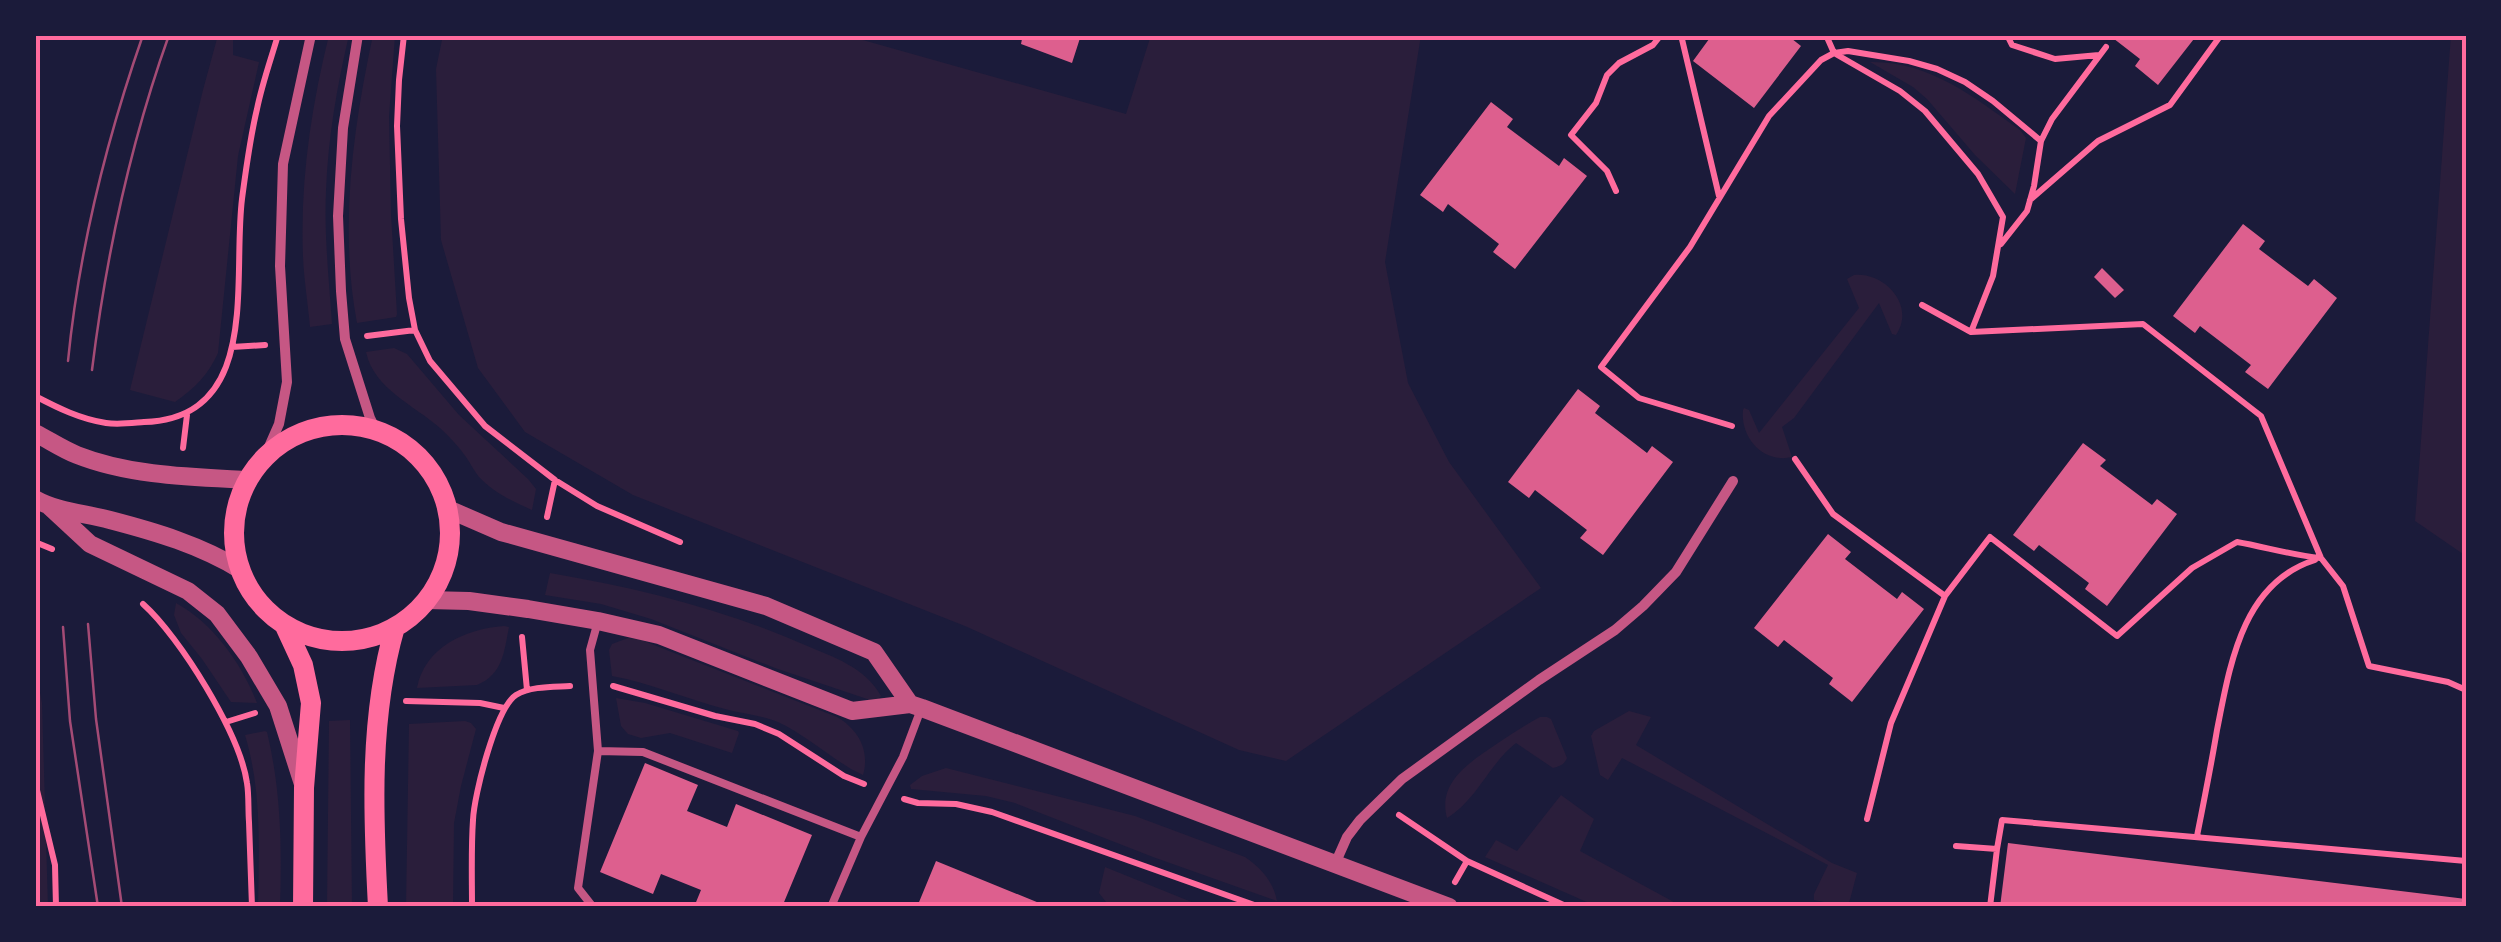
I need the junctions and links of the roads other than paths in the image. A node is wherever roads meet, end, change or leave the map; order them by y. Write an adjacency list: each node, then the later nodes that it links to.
1 (312, 35): 5 (street)
2 (358, 35): 3 (street)
3 (376, 430): 5 (main road); 9 (main road)
4 (35, 433): 6 (street)
5 (264, 458): 6 (main road)
6 (248, 480): 10 (main road)
7 (1733, 481): 19 (street)
8 (42, 502): 10 (street); 17 (street)
9 (448, 509): 11 (main road); 15 (street)
10 (241, 570): 13 (main road)
11 (427, 600): 12 (street); 14 (main road)
12 (598, 621): 15 (street); 16 (lane)
13 (284, 624): 14 (main road); 17 (main road)
14 (394, 627): 21 (main road)
15 (916, 706): 18 (lane); 19 (street)
16 (598, 751): 18 (lane); 22 (lane)
17 (304, 788): 20 (main road)
18 (861, 837): 23 (lane)
19 (1334, 864): 24 (street)
20 (302, 907)
21 (378, 907)
22 (593, 907)
23 (832, 907)
24 (1449, 907)

